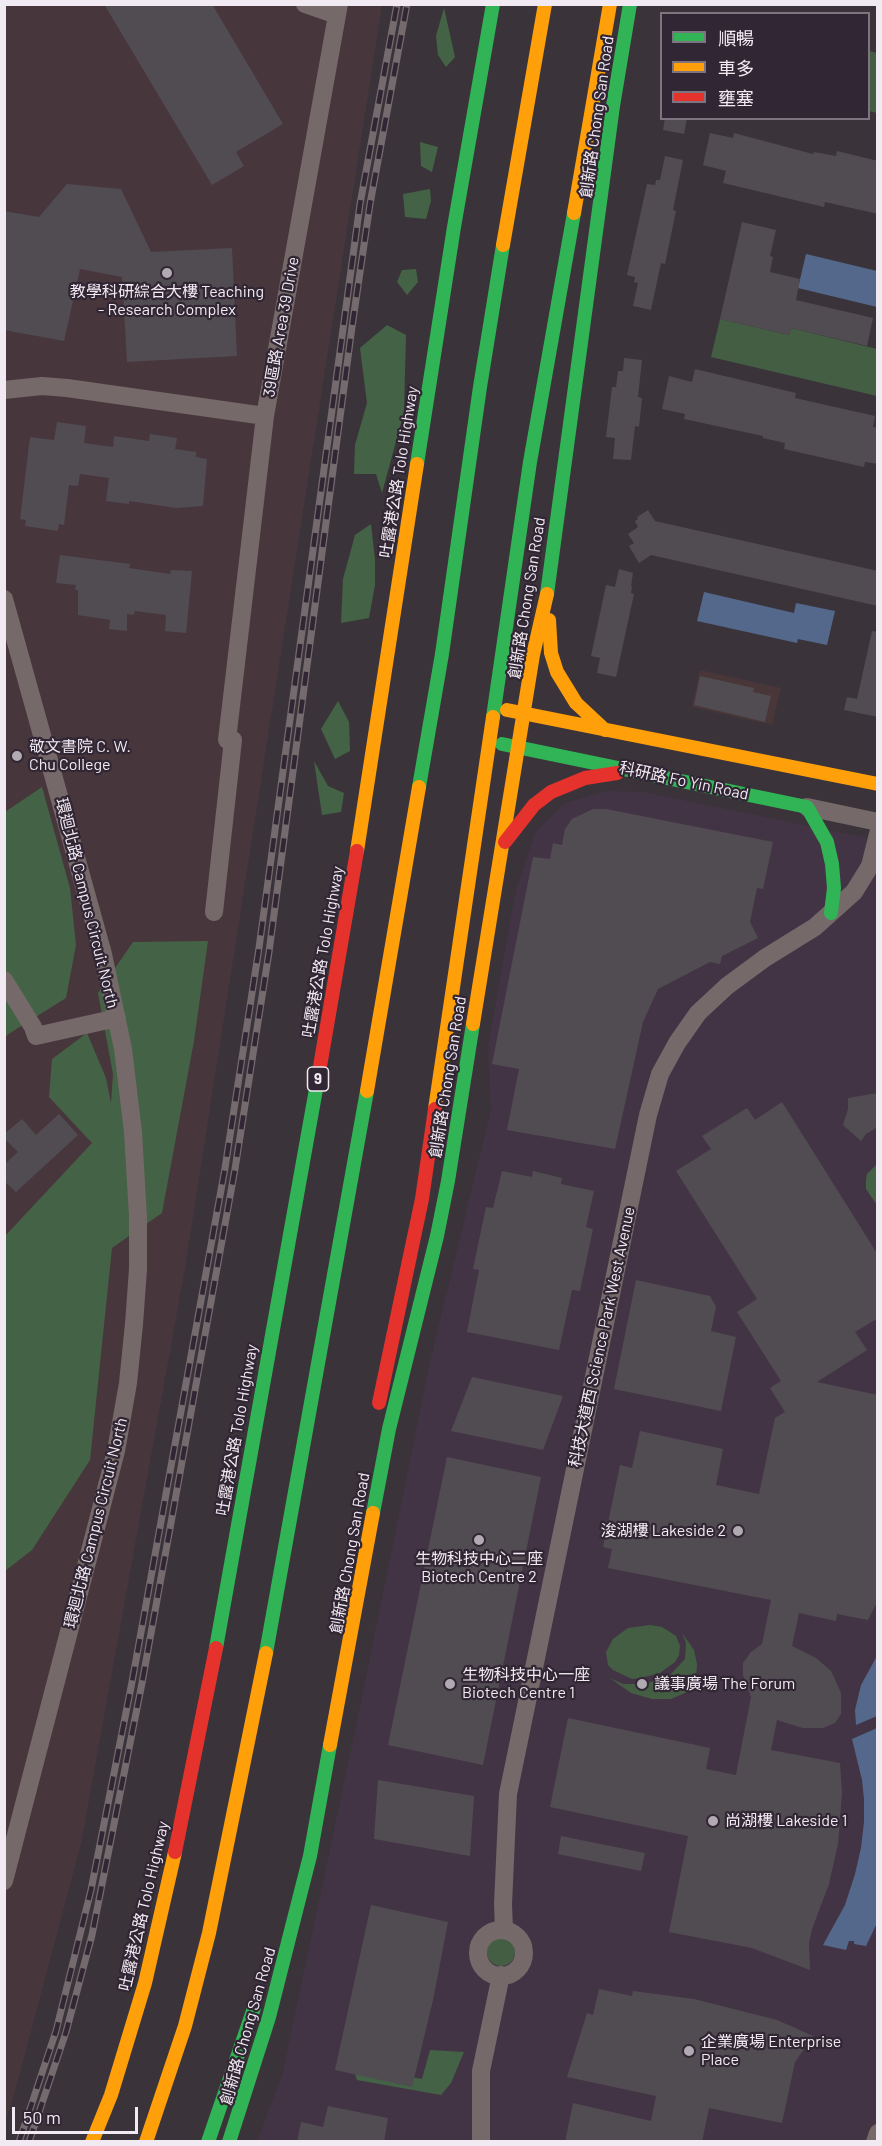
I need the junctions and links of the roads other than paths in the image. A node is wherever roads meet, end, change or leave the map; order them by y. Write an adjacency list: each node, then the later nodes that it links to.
1 (305, 4): 6 (street, 39區路 Area 39 Drive)
2 (493, 4): 32 (main road, 吐露港公路 Tolo Highway / 9)
3 (545, 4): 33 (main road)
4 (610, 4): 11 (main road, 創新路 Chong San Road)
5 (630, 4): 9 (main road, 創新路 Chong San Road)
6 (338, 10): 8 (street, 39區路 Area 39 Drive)
7 (4, 390): 8 (street, 39區路 Area 39 Drive)
8 (265, 416): 22 (street)
9 (547, 593): 12 (main road, 創新路 Chong San Road); 13 (main road)
10 (4, 599): 25 (street, 環迴北路 Campus Circuit North)
11 (495, 708): 12 (main road, 科研路 Fo Yin Road); 14 (main road, 創新路 Chong San Road)
12 (524, 714): 13 (main road, 科研路 Fo Yin Road); 15 (main road, 創新路 Chong San Road)
13 (605, 730): 17 (main road, 科研路 Fo Yin Road)
14 (490, 741): 15 (main road, 科研路 Fo Yin Road); 26 (main road, 創新路 Chong San Road)
15 (519, 747): 16 (main road, 科研路 Fo Yin Road); 21 (main road, 創新路 Chong San Road)
16 (641, 772): 18 (main road, 科研路 Fo Yin Road); 21 (main road)
17 (878, 784)
18 (807, 807): 19 (street, 科研路 Fo Yin Road); 23 (main road)
19 (878, 822)
20 (878, 834): 23 (street, 科技大道西 Science Park West Avenue)
21 (503, 845): 35 (main road, 創新路 Chong San Road)
22 (213, 912)
23 (831, 913): 28 (street, 科技大道西 Science Park West Avenue)
24 (4, 980): 25 (street)
25 (117, 1018): 27 (street, 環迴北路 Campus Circuit North)
26 (375, 1420)
27 (4, 1881)
28 (504, 1930): 29 (street); 29 (street)
29 (501, 1975): 36 (street)
30 (258, 1992): 34 (main road, 創新路 Chong San Road)
31 (878, 2133): 37 (street)
32 (92, 2142)
33 (146, 2142)
34 (208, 2142)
35 (229, 2142)
36 (481, 2142)
37 (875, 2142)

